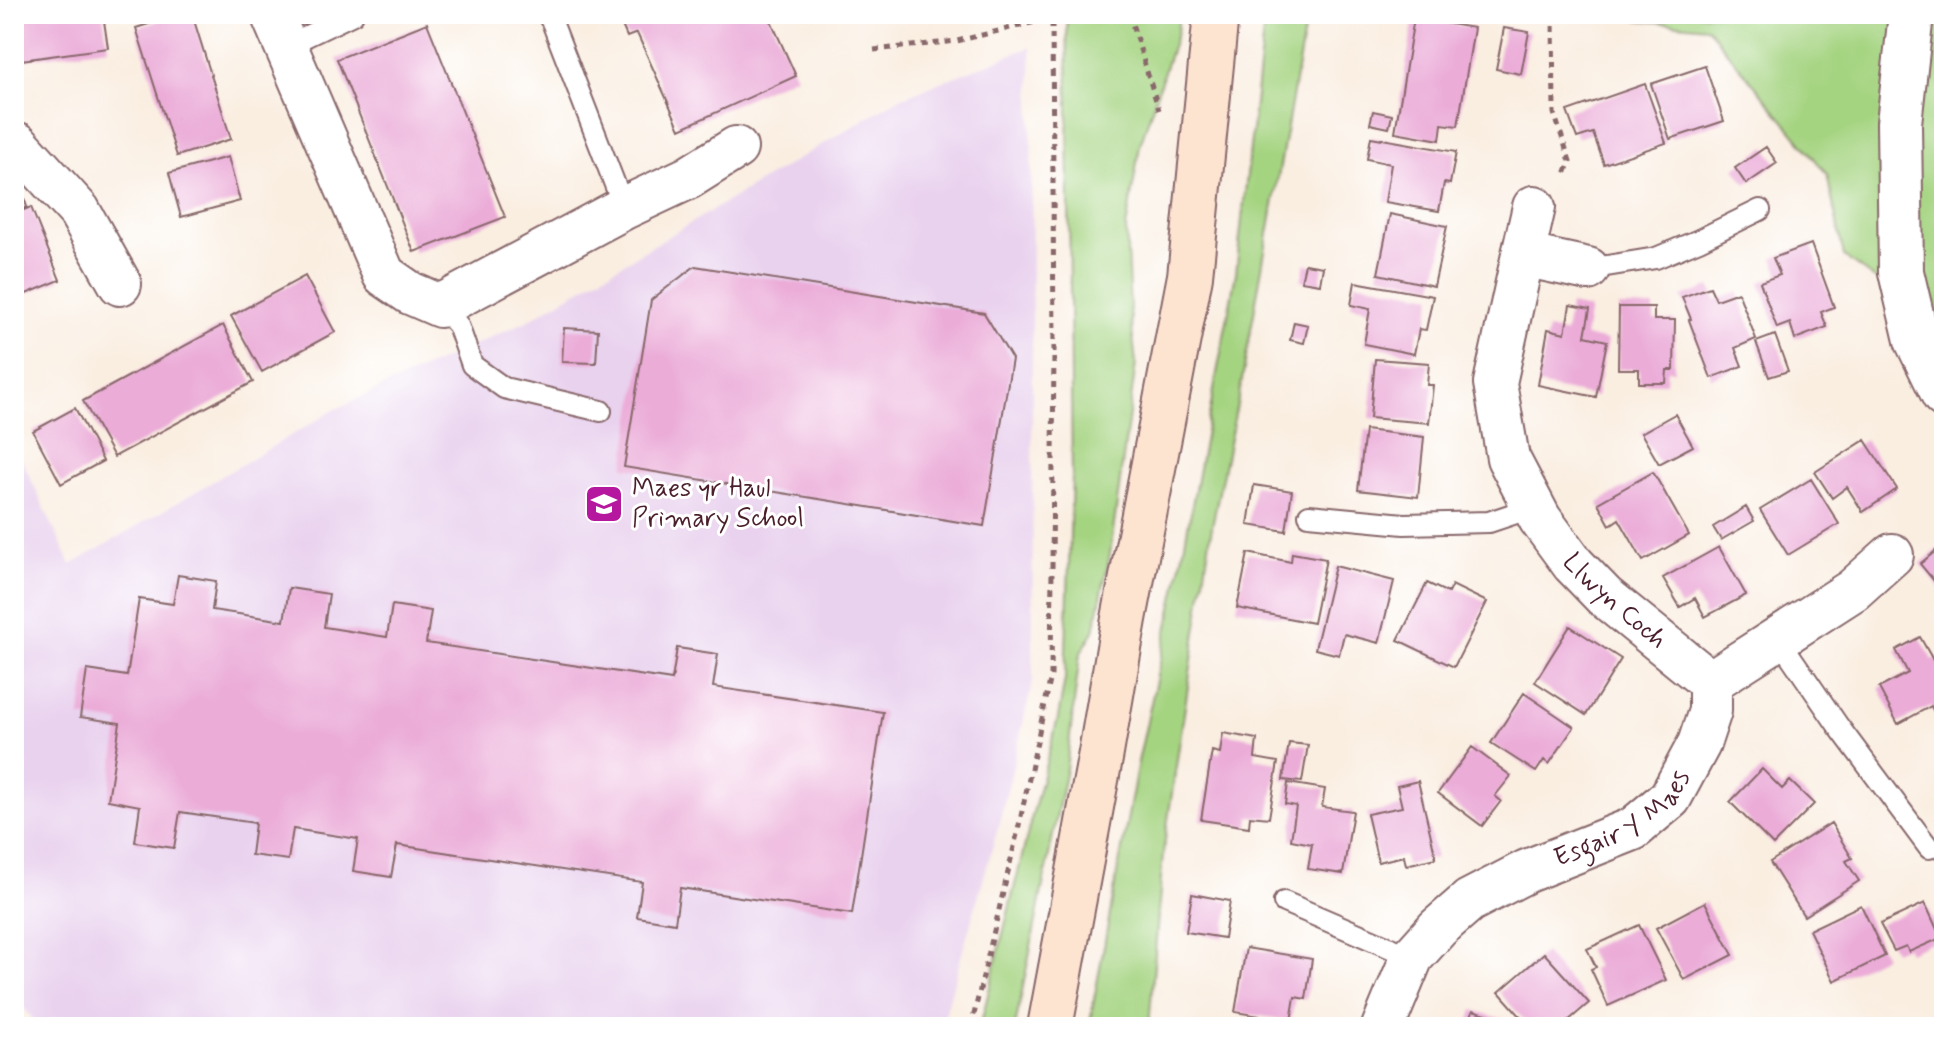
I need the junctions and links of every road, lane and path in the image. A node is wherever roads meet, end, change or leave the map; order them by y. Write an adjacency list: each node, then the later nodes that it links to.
1 (353, 14): 7 (lane)
2 (547, 14): 12 (lane)
3 (1216, 14): 29 (main road)
4 (1553, 14): 11 (path)
5 (1911, 14): 18 (street)
6 (1052, 16): 8 (path); 28 (path)
7 (279, 30): 17 (street)
8 (874, 50)
9 (14, 143): 16 (street)
10 (736, 148): 12 (street)
11 (1534, 207): 14 (street, Llwyn Coch)
12 (624, 208): 17 (street)
13 (1760, 210): 15 (lane)
14 (1523, 255): 15 (street); 20 (street, Llwyn Coch)
15 (1588, 269)
16 (120, 284)
17 (440, 306): 19 (lane)
18 (1944, 395)
19 (601, 411)
20 (1534, 507): 21 (lane); 24 (street, Llwyn Coch)
21 (1309, 515)
22 (1892, 555): 23 (street)
23 (1778, 638): 24 (street); 25 (lane)
24 (1710, 682): 27 (street, Esgair Y Maes)
25 (1929, 848)
26 (1284, 902): 27 (lane)
27 (1412, 957): 30 (street, Esgair Y Maes)
28 (971, 1027)
29 (1050, 1027)
30 (1383, 1027)

